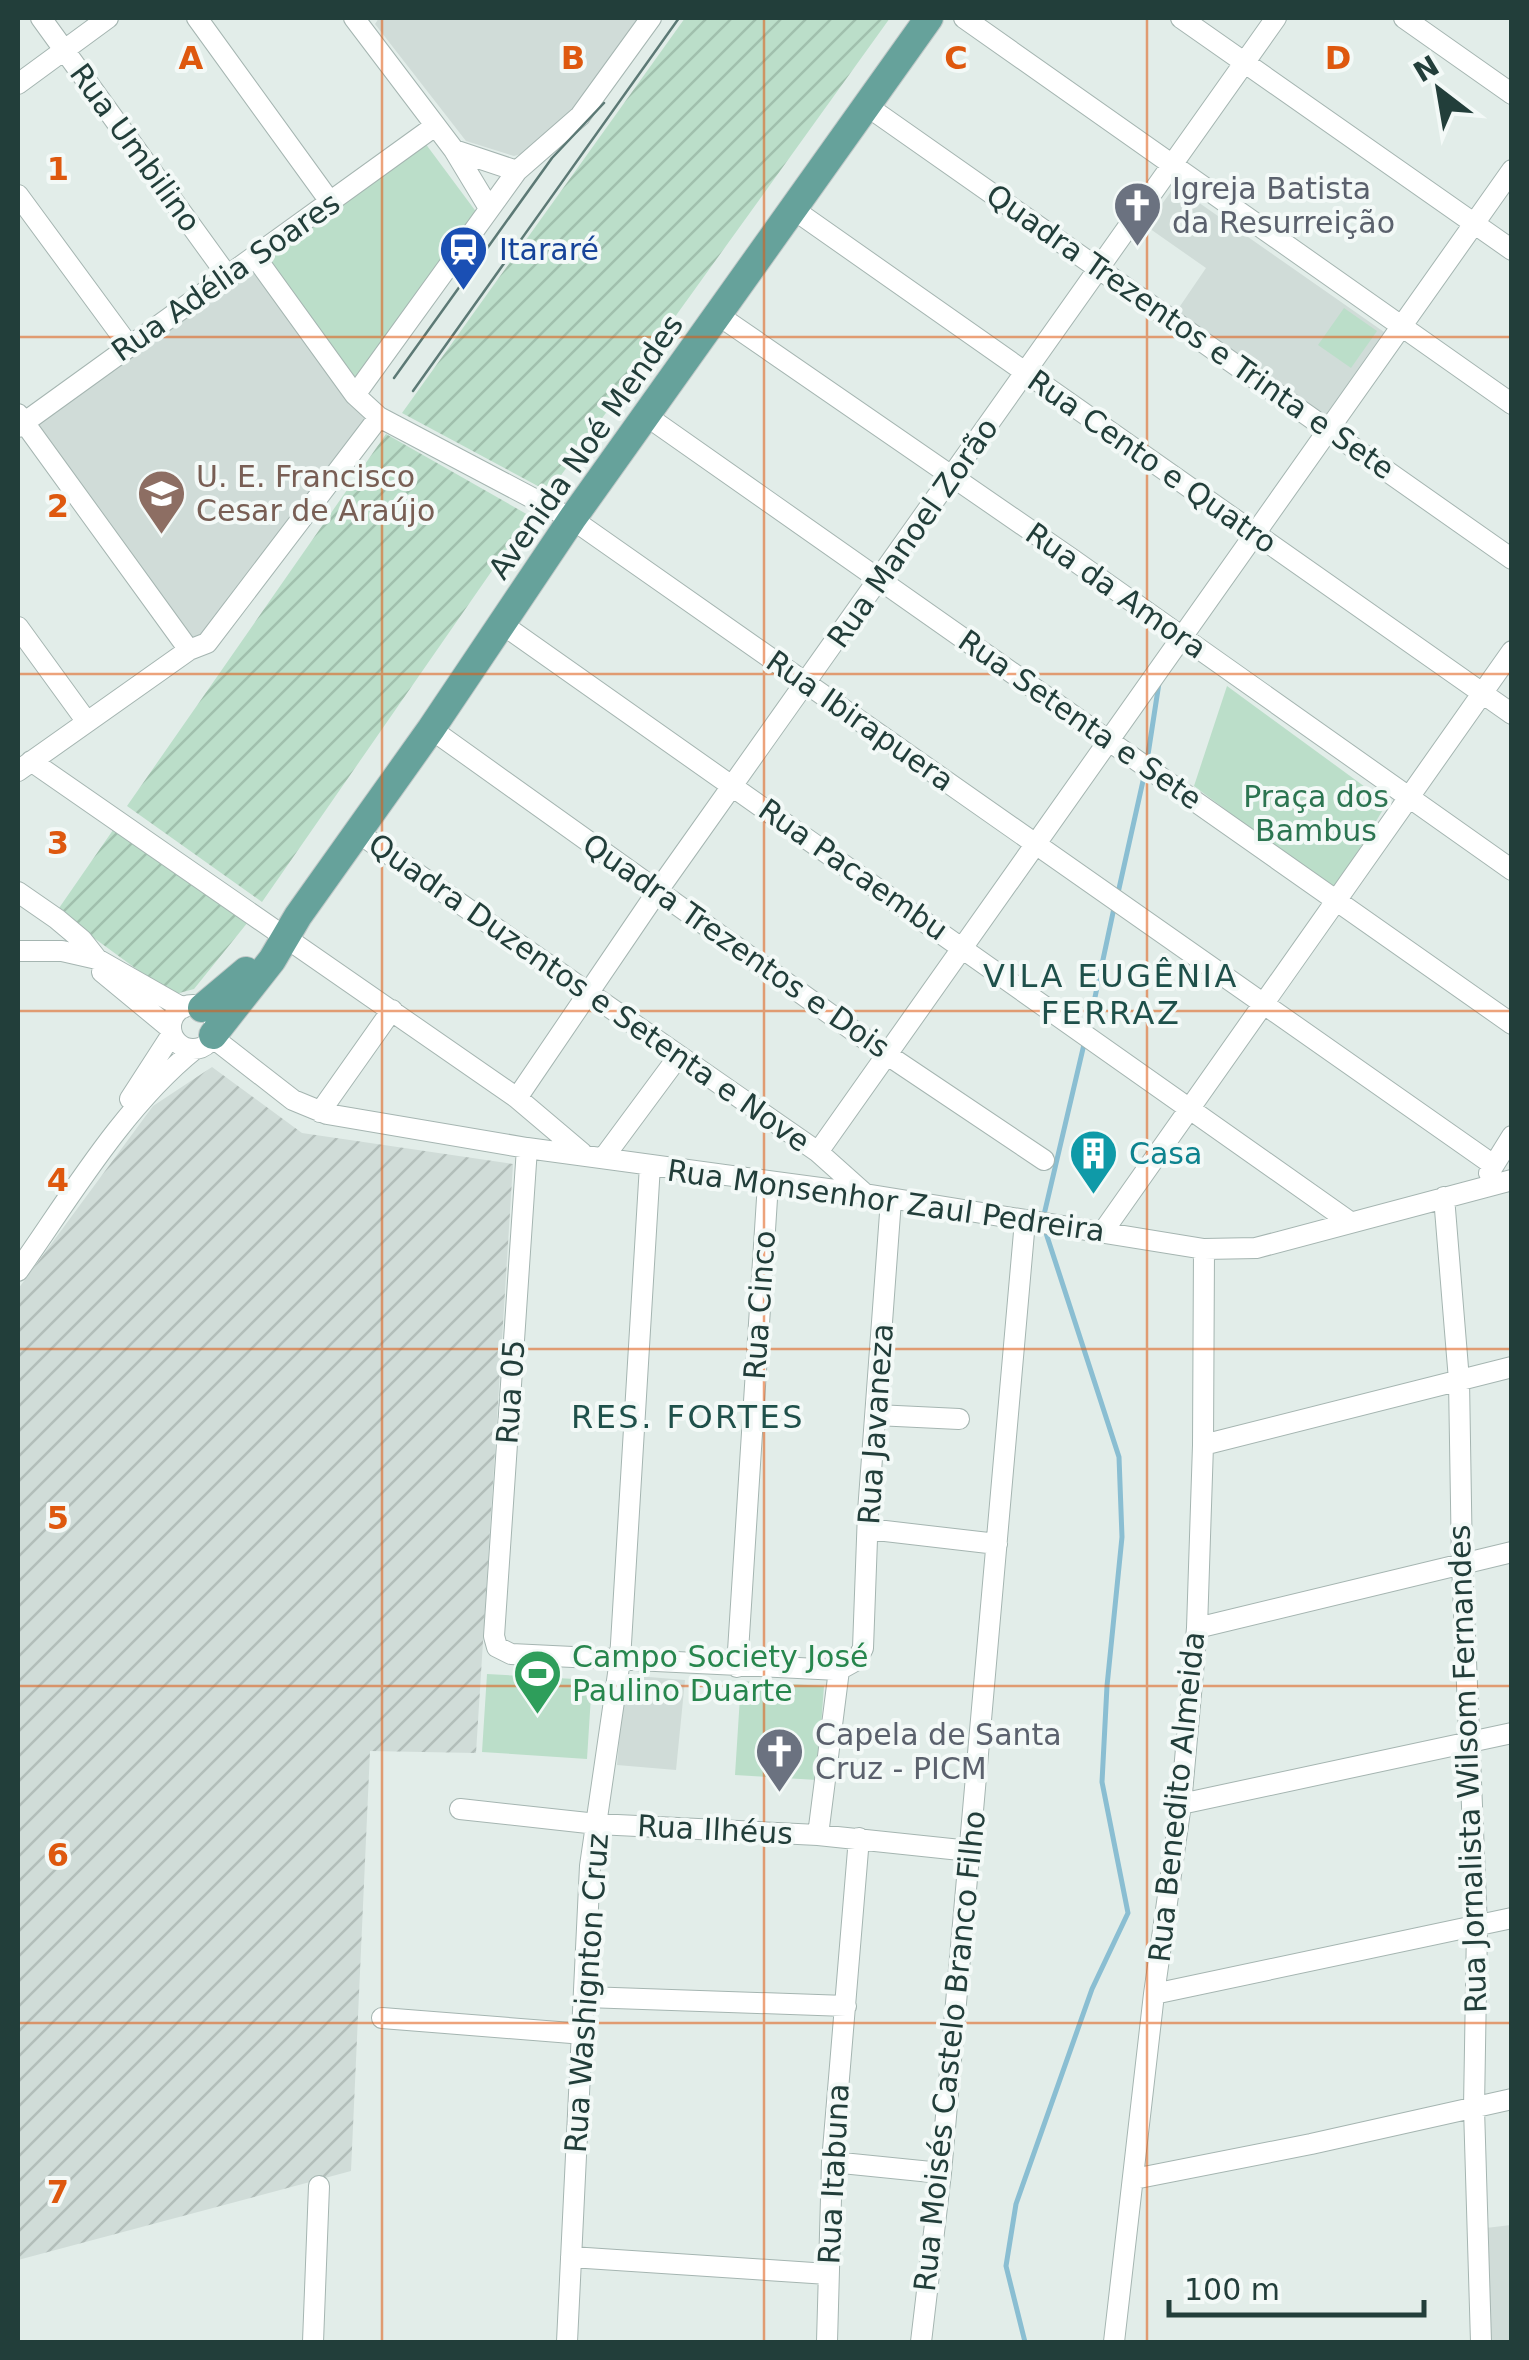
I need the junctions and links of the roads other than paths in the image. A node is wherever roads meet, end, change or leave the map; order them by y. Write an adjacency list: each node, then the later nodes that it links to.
1 (41, 18): 11 (street, Rua Umbilino)
2 (108, 18): 11 (street)
3 (197, 18): 22 (street)
4 (354, 18): 16 (street)
5 (651, 18): 20 (street)
6 (930, 18): 15 (main road, Avenida Noé Mendes)
7 (964, 18): 18 (street)
8 (1181, 18): 12 (street)
9 (1276, 18): 12 (street, Rua Manoel Zorão)
10 (1404, 18): 14 (street)
11 (64, 50): 13 (street); 29 (street, Rua Umbilino)
12 (1245, 62): 18 (street, Rua Manoel Zorão); 25 (street)
13 (18, 84)
14 (1512, 94)
15 (867, 106): 24 (main road, Avenida Noé Mendes); 28 (street, Quadra Trezentos e Trinta e Sete)
16 (435, 126): 17 (street); 22 (street, Rua Adélia Soares)
17 (454, 150): 20 (street); 23 (street)
18 (1173, 166): 28 (street, Rua Manoel Zorão); 31 (street)
19 (1512, 170): 25 (street)
20 (517, 171): 23 (street)
21 (18, 196): 32 (street)
22 (331, 203): 27 (street, Rua Adélia Soares)
23 (489, 208): 34 (street)
24 (793, 209): 30 (main road, Avenida Noé Mendes); 33 (street, Rua Cento e Quatro)
25 (1474, 224): 26 (street); 31 (street)
26 (1512, 250)
27 (256, 258): 29 (street, Rua Adélia Soares); 34 (street, Rua Ibirapuera)
28 (1100, 269): 33 (street, Rua Manoel Zorão); 39 (street, Quadra Trezentos e Trinta e Sete)
29 (229, 278): 32 (street, Rua Adélia Soares)
30 (718, 315): 37 (main road, Avenida Noé Mendes); 40 (street, Rua da Amora)
31 (1400, 325): 35 (street); 39 (street)
32 (129, 346): 38 (street, Rua Adélia Soares)
33 (1025, 373): 40 (street, Rua Manoel Zorão); 42 (street, Rua Cento e Quatro)
34 (355, 394): 36 (street, Rua Ibirapuera)
35 (1512, 404)
36 (379, 416): 41 (street, Rua Ibirapuera); 48 (street)
37 (648, 417): 41 (main road, Avenida Noé Mendes); 44 (street, Rua Setenta e Sete)
38 (20, 422): 48 (street)
39 (1328, 428): 42 (street); 43 (street, Quadra Trezentos e Trinta e Sete)
40 (953, 478): 44 (street, Rua Manoel Zorão); 47 (street, Rua da Amora)
41 (572, 520): 45 (main road, Avenida Noé Mendes); 50 (street, Rua Ibirapuera)
42 (1254, 534): 47 (street); 51 (street, Rua Cento e Quatro)
43 (1512, 559)
44 (879, 580): 50 (street, Rua Manoel Zorão); 55 (street, Rua Setenta e Sete)
45 (502, 624): 54 (main road, Avenida Noé Mendes); 57 (street, Rua Pacaembu)
46 (18, 627): 53 (street)
47 (1182, 638): 55 (street); 58 (street, Rua da Amora)
48 (189, 650): 53 (street)
49 (1512, 651): 51 (street)
50 (807, 684): 57 (street, Rua Manoel Zorão); 60 (street, Rua Ibirapuera)
51 (1482, 693): 52 (street, Rua Cento e Quatro); 58 (street)
52 (1512, 714)
53 (87, 722): 56 (street)
54 (430, 729): 59 (main road, Avenida Noé Mendes); 62 (street, Quadra Trezentos e Dois)
55 (1109, 741): 60 (street); 64 (street, Rua Setenta e Sete)
56 (24, 766): 65 (street)
57 (733, 786): 62 (street, Rua Manoel Zorão); 66 (street, Rua Pacaembu)
58 (1409, 797): 61 (street, Rua da Amora); 64 (street)
59 (357, 832): 65 (main road, Avenida Noé Mendes); 69 (street, Quadra Duzentos e Setenta e Nove)
60 (1035, 844): 66 (street); 70 (street, Rua Ibirapuera)
61 (1512, 870)
62 (660, 889): 69 (street, Rua Manoel Zorão); 76 (street, Quadra Trezentos e Dois)
63 (18, 892): 68 (street)
64 (1336, 900): 70 (street); 73 (street, Rua Setenta e Sete)
65 (288, 928): 71 (main road, Avenida Noé Mendes); 72 (street); 75 (main road, Avenida Noé Mendes)
66 (962, 948): 76 (street); 79 (street, Rua Pacaembu)
67 (18, 951): 68 (street)
68 (92, 961): 71 (street); 74 (street)
69 (589, 994): 77 (street, Quadra Duzentos e Setenta e Nove); 78 (street, Rua Manoel Zorão)
70 (1263, 1004): 79 (street); 88 (street, Rua Ibirapuera)
71 (193, 1008): 74 (street); 75 (street)
72 (392, 1010): 78 (street); 80 (street)
73 (1512, 1024)
74 (171, 1031): 75 (street); 82 (street, Avenida Noé Mendes)
75 (205, 1042): 80 (street, Rua Monsenhor Zaul Pedreira); 82 (street, Avenida Noé Mendes)
76 (886, 1054): 84 (street); 87 (street, Quadra Trezentos e Dois)
77 (678, 1057): 84 (street, Quadra Duzentos e Setenta e Nove); 86 (street)
78 (518, 1098): 85 (street)
79 (1190, 1110): 96 (street, Rua Pacaembu); 98 (street)
80 (320, 1112): 83 (street, Rua Monsenhor Zaul Pedreira)
81 (1512, 1136): 88 (street)
82 (110, 1142): 100 (street, Avenida Noé Mendes)
83 (527, 1148): 85 (street, Rua Monsenhor Zaul Pedreira); 111 (street, Rua 05)
84 (818, 1152): 93 (street, Quadra Duzentos e Setenta e Nove)
85 (582, 1154): 86 (street, Rua Monsenhor Zaul Pedreira)
86 (604, 1157): 89 (street, Rua Monsenhor Zaul Pedreira)
87 (1044, 1160)
88 (1492, 1164): 92 (street)
89 (650, 1165): 91 (street, Rua Monsenhor Zaul Pedreira); 111 (street, Rua Washignton Cruz)
90 (1512, 1180): 92 (street, Rua Monsenhor Zaul Pedreira)
91 (768, 1183): 93 (street, Rua Monsenhor Zaul Pedreira); 112 (street, Rua Cinco)
92 (1485, 1187): 94 (street, Rua Monsenhor Zaul Pedreira)
93 (865, 1194): 95 (street, Rua Monsenhor Zaul Pedreira)
94 (1444, 1197): 96 (street, Rua Monsenhor Zaul Pedreira); 102 (street, Rua Jornalista Wilsom Fernandes)
95 (890, 1200): 97 (street, Rua Monsenhor Zaul Pedreira); 103 (street, Rua Javaneza)
96 (1350, 1222): 99 (street, Rua Monsenhor Zaul Pedreira)
97 (1038, 1223): 98 (street, Rua Monsenhor Zaul Pedreira); 107 (street, Rua Moisés Castelo Branco Filho)
98 (1102, 1233): 99 (street, Rua Monsenhor Zaul Pedreira)
99 (1204, 1249): 105 (street, Rua Benedito Almeida)
100 (18, 1271)
101 (1512, 1367): 102 (street)
102 (1459, 1380): 105 (street); 109 (street, Rua Jornalista Wilsom Fernandes)
103 (876, 1415): 104 (street); 106 (street, Rua Javaneza)
104 (960, 1418)
105 (1203, 1445): 110 (street, Rua Benedito Almeida)
106 (868, 1529): 107 (street); 113 (street, Rua Javaneza)
107 (996, 1544): 121 (street, Rua Moisés Castelo Branco Filho)
108 (1512, 1552): 109 (street)
109 (1462, 1564): 110 (street); 115 (street, Rua Jornalista Wilsom Fernandes)
110 (1196, 1628): 116 (street, Rua Benedito Almeida)
111 (620, 1660): 112 (street); 118 (street, Rua Washignton Cruz)
112 (737, 1667): 113 (street)
113 (839, 1670): 119 (street)
114 (1512, 1734): 115 (street)
115 (1470, 1744): 116 (street); 123 (street, Rua Jornalista Wilsom Fernandes)
116 (1181, 1804): 124 (street, Rua Benedito Almeida)
117 (460, 1809): 118 (street, Rua Ilhéus)
118 (597, 1824): 119 (street, Rua Ilhéus); 125 (street, Rua Washignton Cruz)
119 (818, 1835): 120 (street, Rua Ilhéus)
120 (859, 1838): 121 (street, Rua Ilhéus); 126 (street, Rua Itabuna)
121 (970, 1850): 132 (street, Rua Moisés Castelo Branco Filho)
122 (1512, 1918): 123 (street)
123 (1477, 1927): 124 (street); 130 (street, Rua Jornalista Wilsom Fernandes)
124 (1154, 1994): 133 (street, Rua Benedito Almeida)
125 (586, 1997): 126 (street); 128 (street, Rua Washignton Cruz)
126 (846, 2006): 131 (street, Rua Itabuna)
127 (382, 2018): 128 (street)
128 (584, 2034): 135 (street, Rua Washignton Cruz)
129 (1512, 2098): 130 (street)
130 (1474, 2108): 133 (street); 142 (street, Rua Jornalista Wilsom Fernandes)
131 (832, 2162): 132 (street); 136 (street, Rua Itabuna)
132 (941, 2172): 140 (street, Rua Moisés Castelo Branco Filho)
133 (1134, 2179): 141 (street, Rua Benedito Almeida)
134 (319, 2186): 137 (street)
135 (572, 2258): 136 (street); 138 (street, Rua Washignton Cruz)
136 (828, 2274): 139 (street, Rua Itabuna)
137 (313, 2342)
138 (567, 2342)
139 (826, 2342)
140 (921, 2342)
141 (1114, 2342)
142 (1481, 2342)

